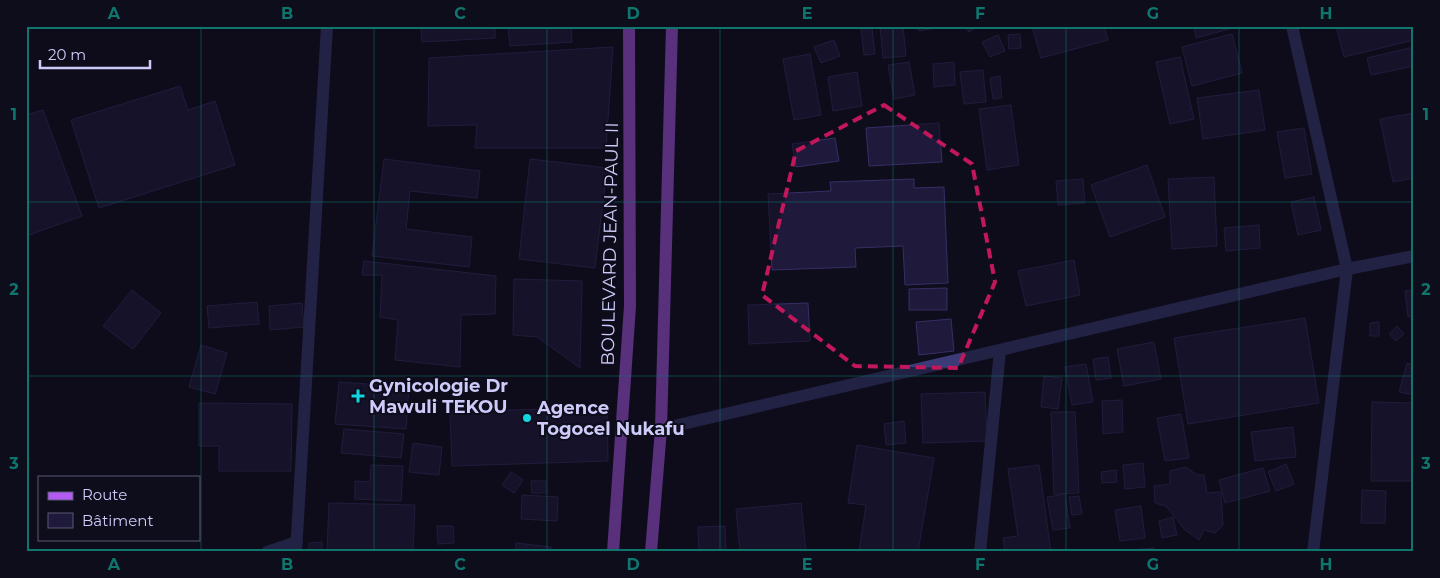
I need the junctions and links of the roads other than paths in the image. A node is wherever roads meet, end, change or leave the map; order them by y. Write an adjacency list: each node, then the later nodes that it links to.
1 (327, 26): 9 (street)
2 (629, 26): 11 (main road, BOULEVARD JEAN-PAUL II)
3 (672, 26): 8 (main road)
4 (1292, 26): 6 (street)
5 (1414, 256): 6 (street)
6 (1347, 269): 7 (street); 14 (street)
7 (1000, 351): 8 (street); 13 (street)
8 (661, 429): 12 (main road)
9 (297, 547): 10 (street)
10 (267, 552)
11 (613, 552)
12 (651, 552)
13 (980, 552)
14 (1313, 552)

